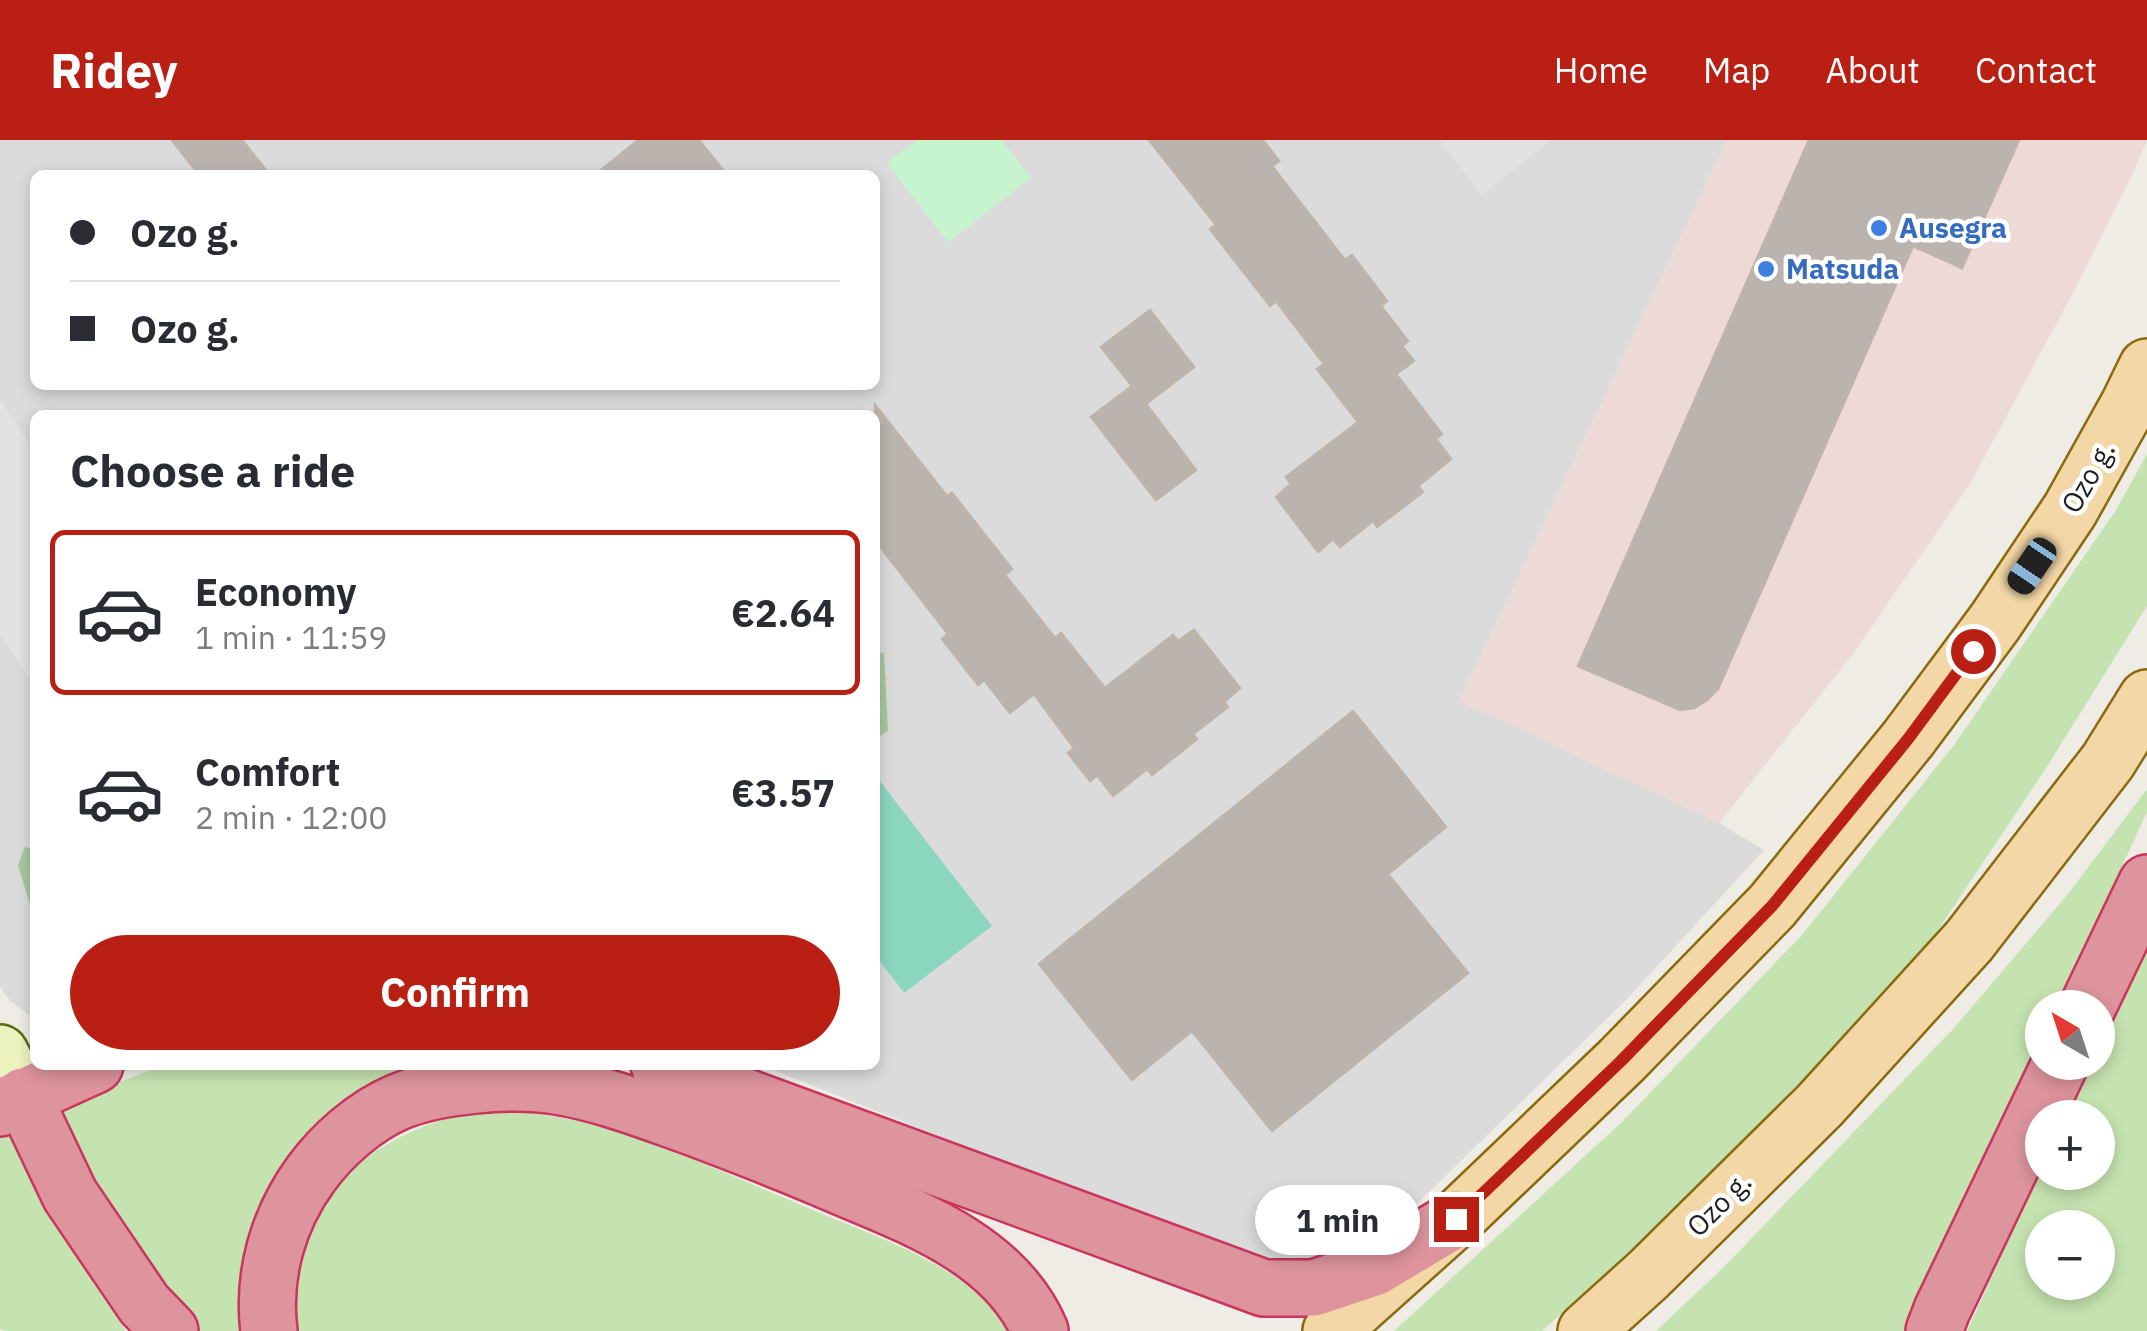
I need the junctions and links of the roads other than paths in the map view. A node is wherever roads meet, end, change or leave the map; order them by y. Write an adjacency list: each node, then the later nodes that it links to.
1 (2147, 367): 9 (main road, Ozo g.)
2 (2147, 698): 16 (main road, Ozo g.)
3 (2147, 884): 4 (highway)
4 (2096, 990)
5 (74, 1070): 8 (highway)
6 (673, 1070): 10 (highway)
7 (2053, 1080): 17 (highway)
8 (8, 1086): 11 (highway)
9 (1456, 1219): 10 (highway); 15 (main road, Ozo g.)
10 (1264, 1288): 14 (highway)
11 (170, 1331)
12 (269, 1331): 13 (highway)
13 (1040, 1331)
14 (1307, 1331)
15 (1331, 1331)
16 (1586, 1331)
17 (1934, 1331)

